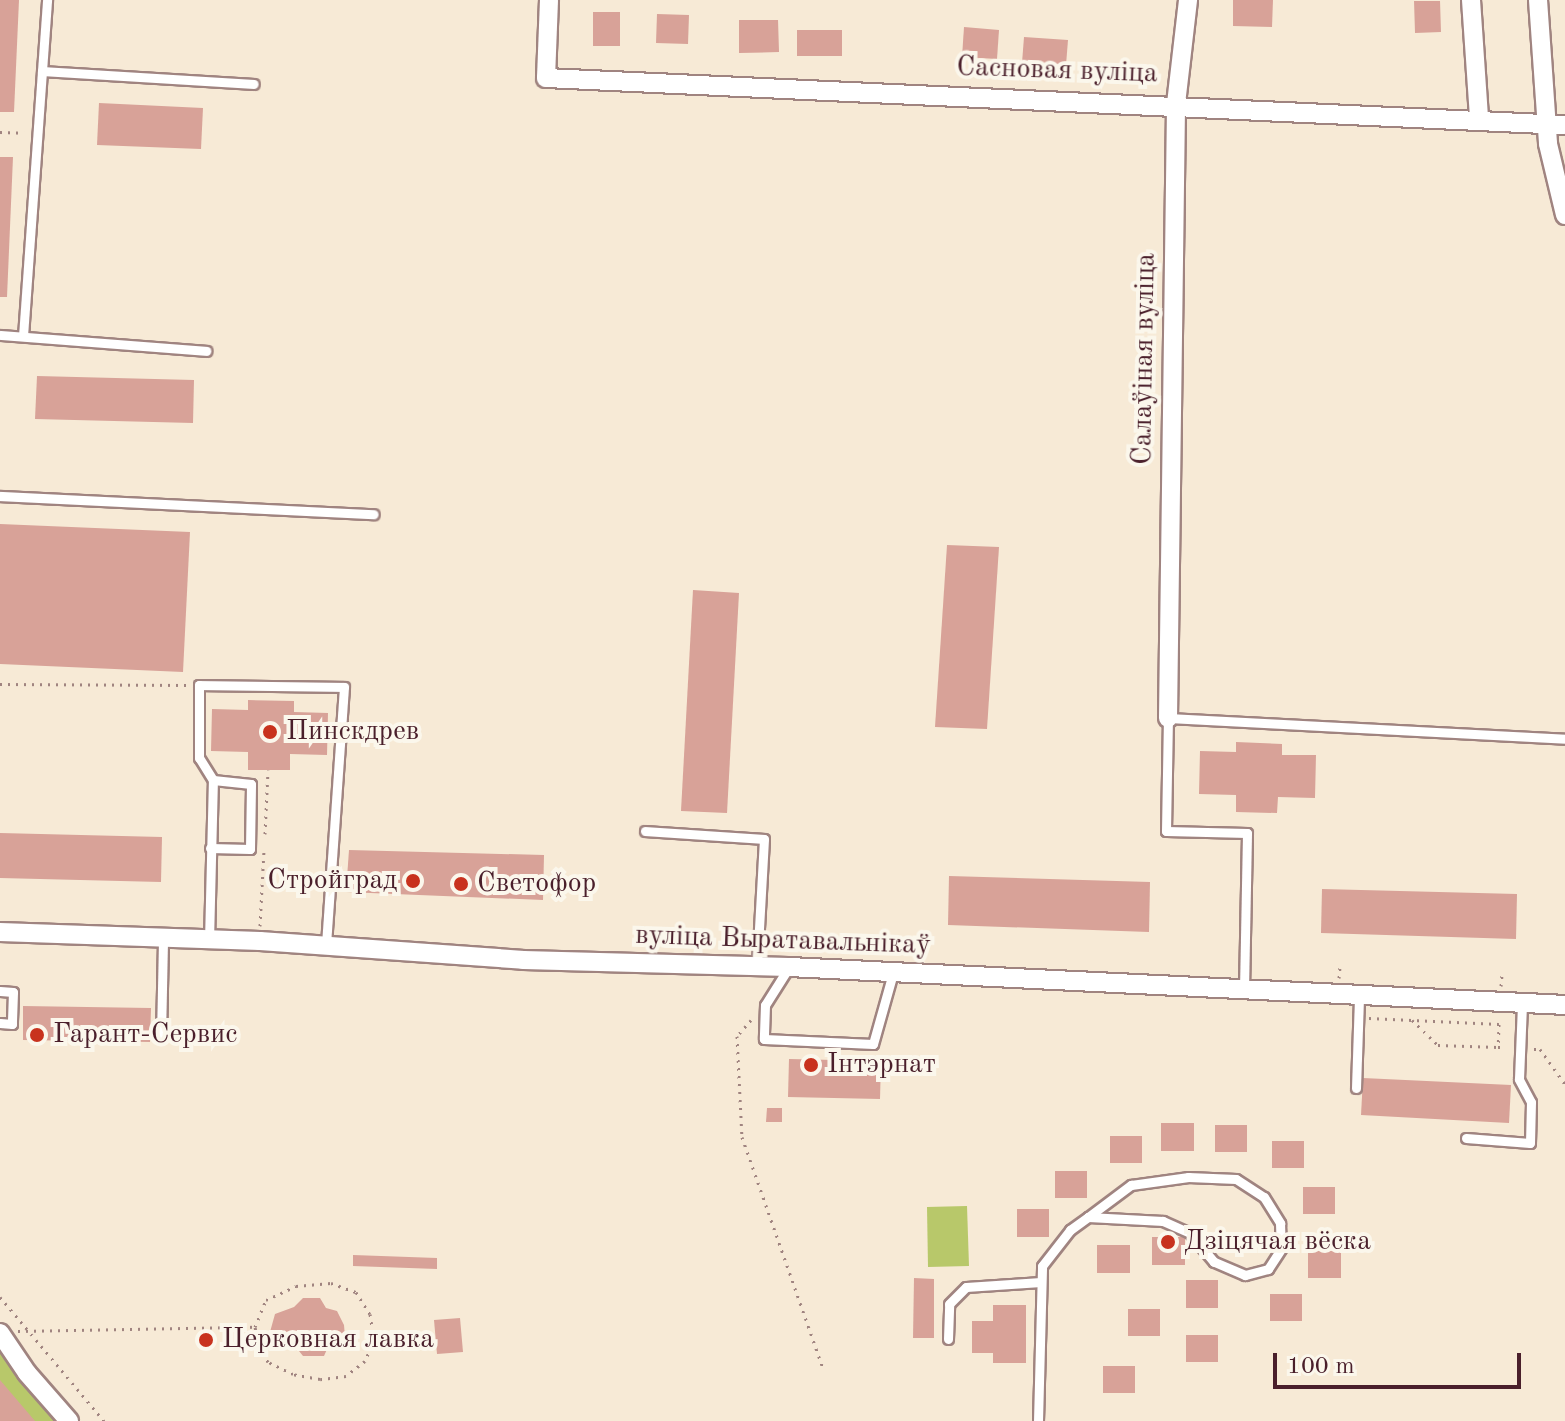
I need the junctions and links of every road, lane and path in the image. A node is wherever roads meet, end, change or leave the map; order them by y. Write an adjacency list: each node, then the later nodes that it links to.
1 (47, 0): 6 (lane)
2 (549, 0): 8 (street, Сасновая вуліца)
3 (1188, 0): 8 (street, Салаўіная вуліца)
4 (1471, 0): 9 (street)
5 (1538, 0): 10 (street)
6 (42, 71): 7 (lane); 12 (lane)
7 (254, 84)
8 (1176, 104): 9 (street, Сасновая вуліца); 21 (street, Салаўіная вуліца)
9 (1479, 118): 10 (street, Сасновая вуліца)
10 (1556, 125): 13 (street)
11 (0, 132): 12 (path)
12 (37, 133): 15 (lane)
13 (1565, 215)
14 (0, 335): 15 (lane)
15 (23, 336): 16 (lane)
16 (206, 351)
17 (0, 496): 18 (lane)
18 (374, 514)
19 (0, 684): 20 (path)
20 (199, 685): 24 (lane); 31 (lane)
21 (1168, 718): 22 (lane); 37 (lane)
22 (1565, 739)
23 (268, 770): 30 (path)
24 (213, 780): 26 (lane); 26 (lane)
25 (645, 831): 32 (lane)
26 (210, 848): 29 (lane)
27 (0, 932): 28 (street, вуліца Выратавальнікаў)
28 (163, 939): 29 (street, вуліца Выратавальнікаў); 46 (lane)
29 (209, 941): 30 (street, вуліца Выратавальнікаў)
30 (260, 941): 31 (street, вуліца Выратавальнікаў)
31 (326, 946): 32 (street, вуліца Выратавальнікаў)
32 (757, 966): 34 (street, вуліца Выратавальнікаў)
33 (1340, 966): 38 (path)
34 (789, 967): 35 (street, вуліца Выратавальнікаў); 41 (lane)
35 (893, 973): 37 (street, вуліца Выратавальнікаў); 41 (lane)
36 (0, 991): 45 (lane)
37 (1244, 991): 38 (street, вуліца Выратавальнікаў)
38 (1339, 995): 39 (street, вуліца Выратавальнікаў)
39 (1359, 996): 40 (street, вуліца Выратавальнікаў); 43 (lane)
40 (1522, 1003): 42 (street, вуліца Выратавальнікаў); 48 (lane)
41 (765, 1005): 59 (path)
42 (1565, 1005)
43 (1359, 1017): 44 (path); 50 (lane)
44 (1411, 1020): 47 (path); 47 (path)
45 (0, 1023)
46 (161, 1036)
47 (1498, 1047): 48 (path)
48 (1521, 1048): 49 (path); 51 (lane)
49 (1565, 1084)
50 (1356, 1088)
51 (1466, 1138)
52 (1088, 1217): 52 (lane); 53 (lane)
53 (1041, 1282): 58 (lane); 62 (lane)
54 (0, 1297): 56 (path)
55 (255, 1327): 55 (path); 56 (path)
56 (27, 1329): 57 (path); 61 (path)
57 (1, 1334): 60 (street)
58 (948, 1339)
59 (823, 1368)
60 (69, 1421)
61 (104, 1421)
62 (1038, 1421)

